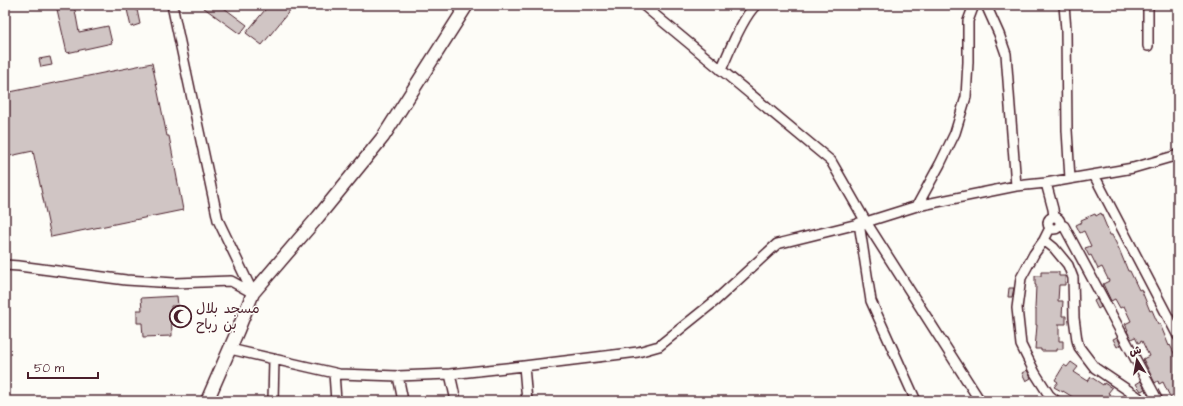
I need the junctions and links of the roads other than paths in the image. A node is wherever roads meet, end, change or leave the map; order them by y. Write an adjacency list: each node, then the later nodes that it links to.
1 (172, 5): 21 (street)
2 (467, 5): 21 (main road)
3 (643, 5): 10 (street)
4 (756, 5): 10 (street)
5 (974, 5): 16 (street)
6 (986, 5): 15 (street)
7 (1064, 5): 13 (street)
8 (1148, 5): 9 (street)
9 (1148, 46)
10 (721, 70): 18 (street)
11 (1178, 155): 12 (street)
12 (1094, 175): 13 (street); 22 (street)
13 (1070, 179): 14 (street)
14 (1046, 183): 15 (street); 17 (street)
15 (1016, 186): 16 (street)
16 (917, 206): 18 (street)
17 (1057, 220): 19 (street); 39 (street)
18 (862, 223): 25 (street); 35 (street); 36 (street)
19 (1044, 240): 37 (street); 38 (street)
20 (5, 265): 21 (street)
21 (253, 293): 23 (main road)
22 (1178, 336)
23 (230, 349): 24 (street); 29 (main road)
24 (274, 359): 26 (street); 30 (street)
25 (524, 366): 27 (street); 34 (street)
26 (334, 373): 28 (street); 31 (street)
27 (450, 374): 28 (street); 33 (street)
28 (398, 376): 32 (street)
29 (207, 401)
30 (273, 401)
31 (336, 401)
32 (403, 401)
33 (456, 401)
34 (527, 401)
35 (916, 401)
36 (980, 401)
37 (1056, 401)
38 (1140, 401)
39 (1158, 401)

